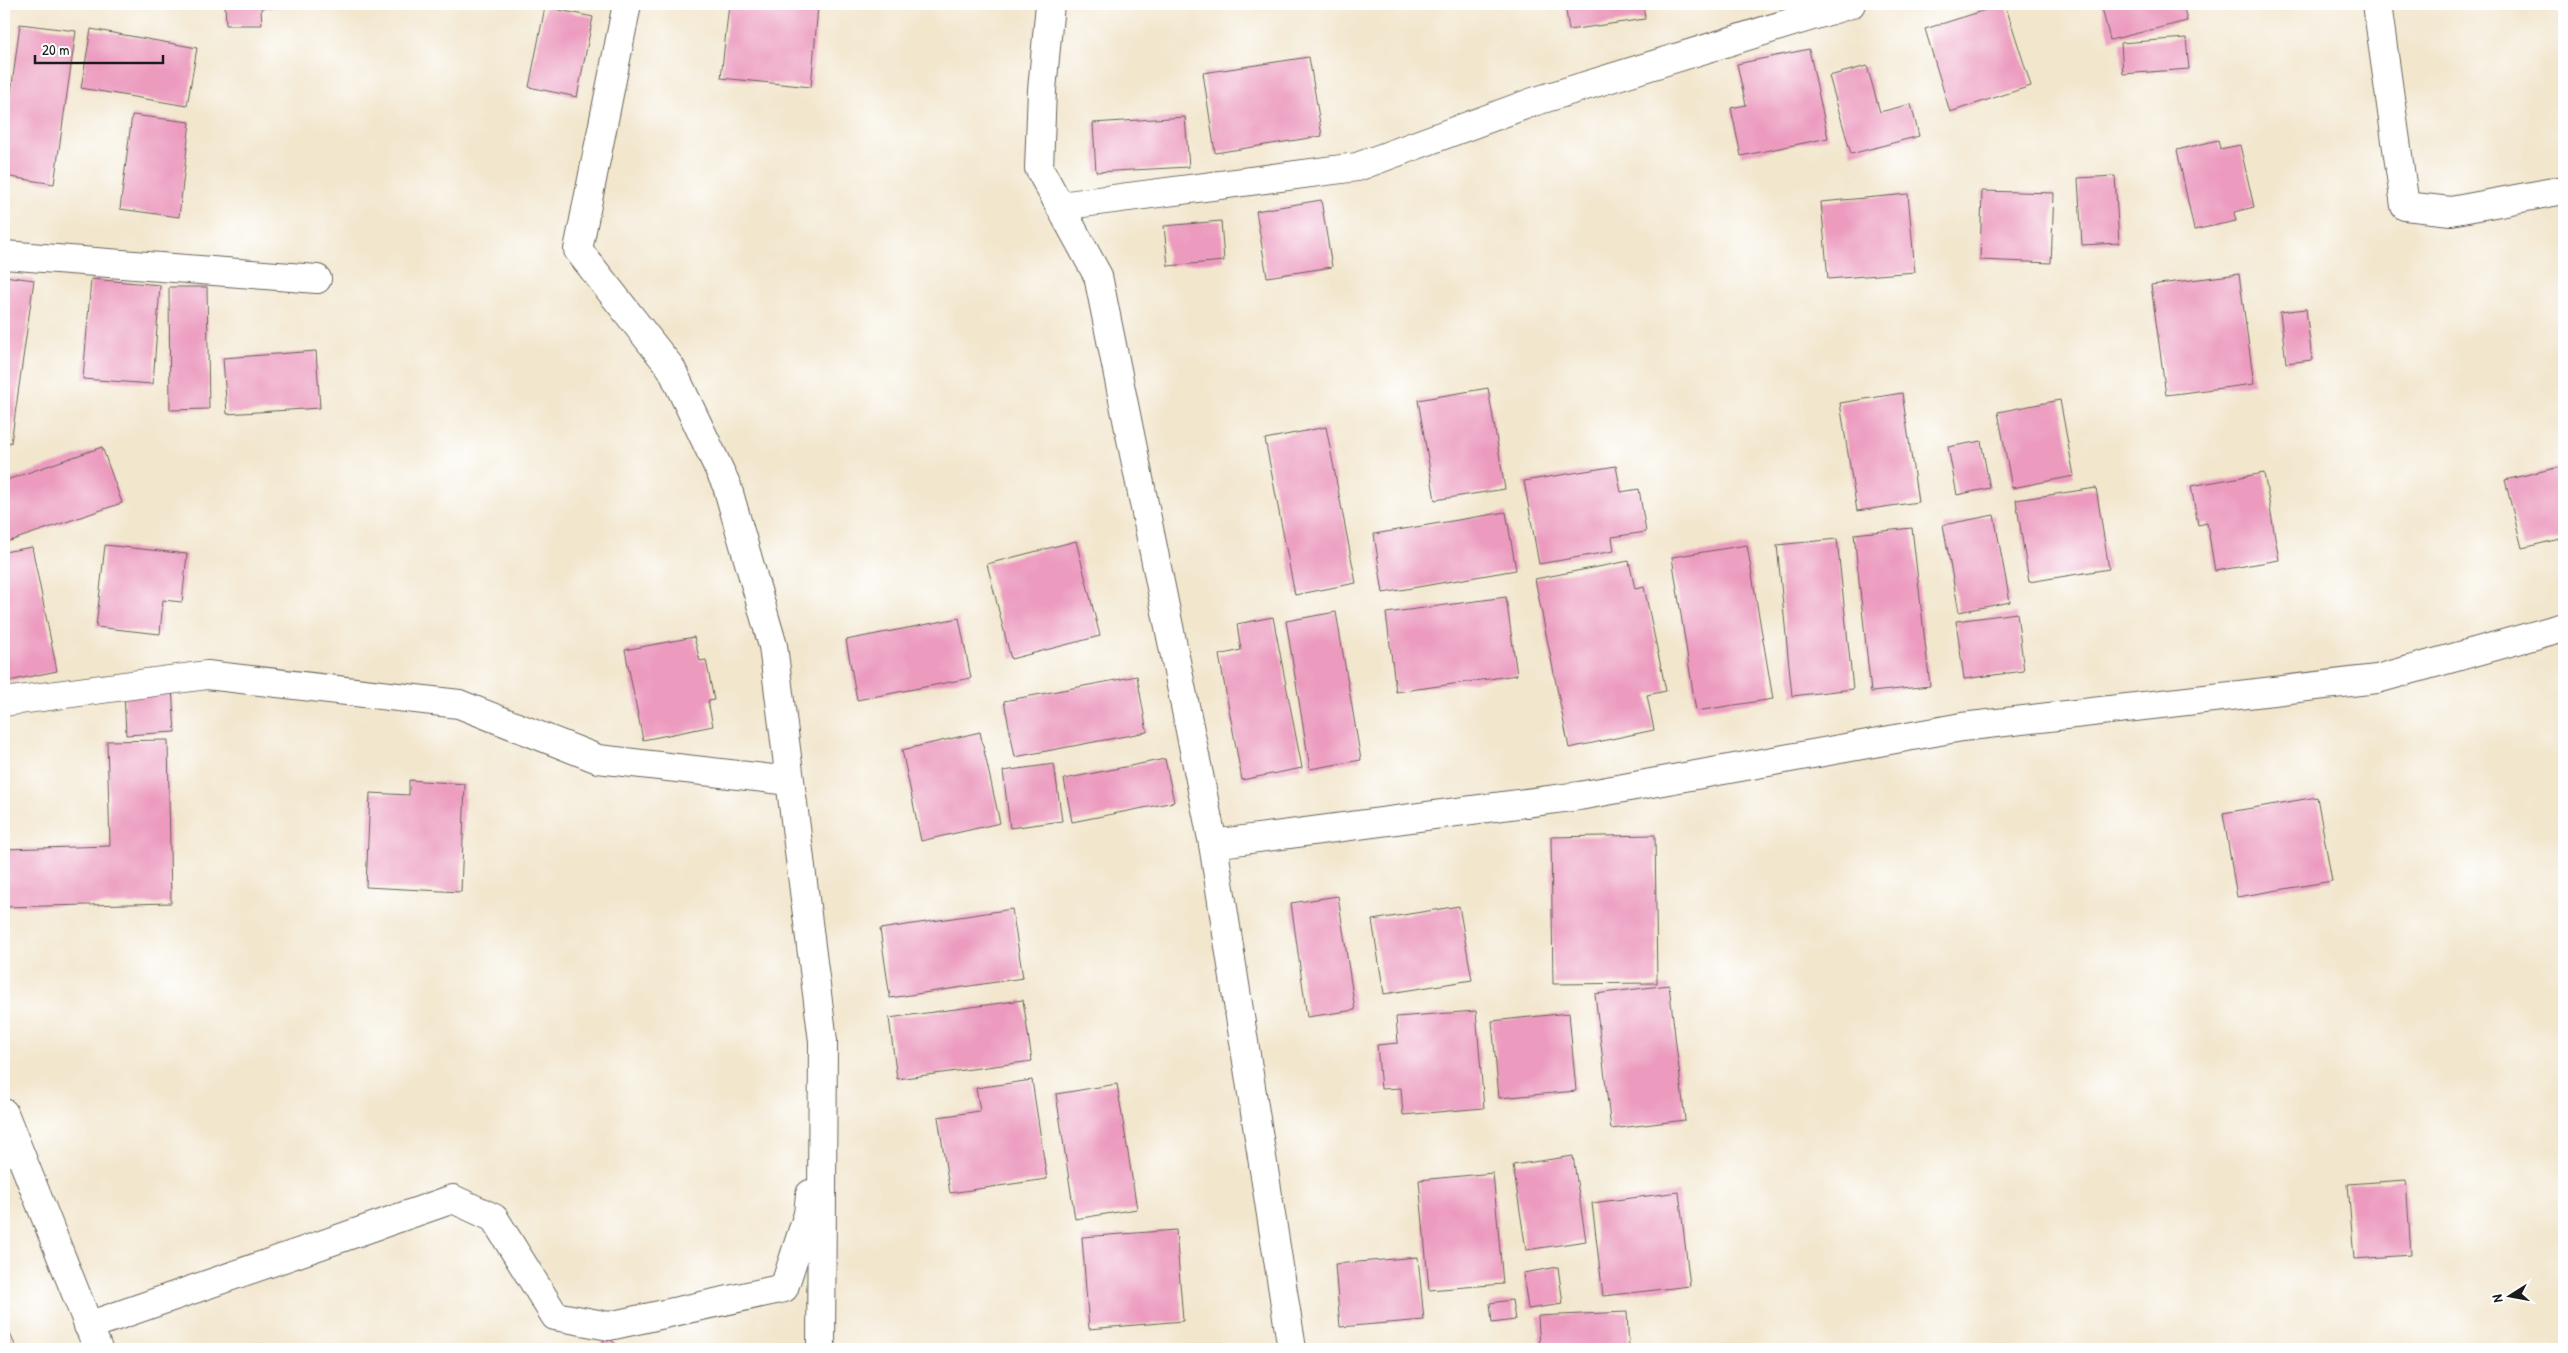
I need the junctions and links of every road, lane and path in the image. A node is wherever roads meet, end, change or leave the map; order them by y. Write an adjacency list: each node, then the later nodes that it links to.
1 (627, 4): 11 (street)
2 (1050, 4): 6 (street)
3 (1851, 4): 6 (street)
4 (2377, 4): 5 (street)
5 (2564, 190)
6 (1060, 206): 12 (street)
7 (4, 255): 8 (street)
8 (317, 279)
9 (2564, 626): 12 (street)
10 (4, 702): 11 (street)
11 (790, 781): 13 (street)
12 (1213, 844): 17 (street)
13 (823, 1041): 15 (street); 16 (street)
14 (4, 1113): 15 (street)
15 (93, 1338)
16 (821, 1349)
17 (1292, 1349)

